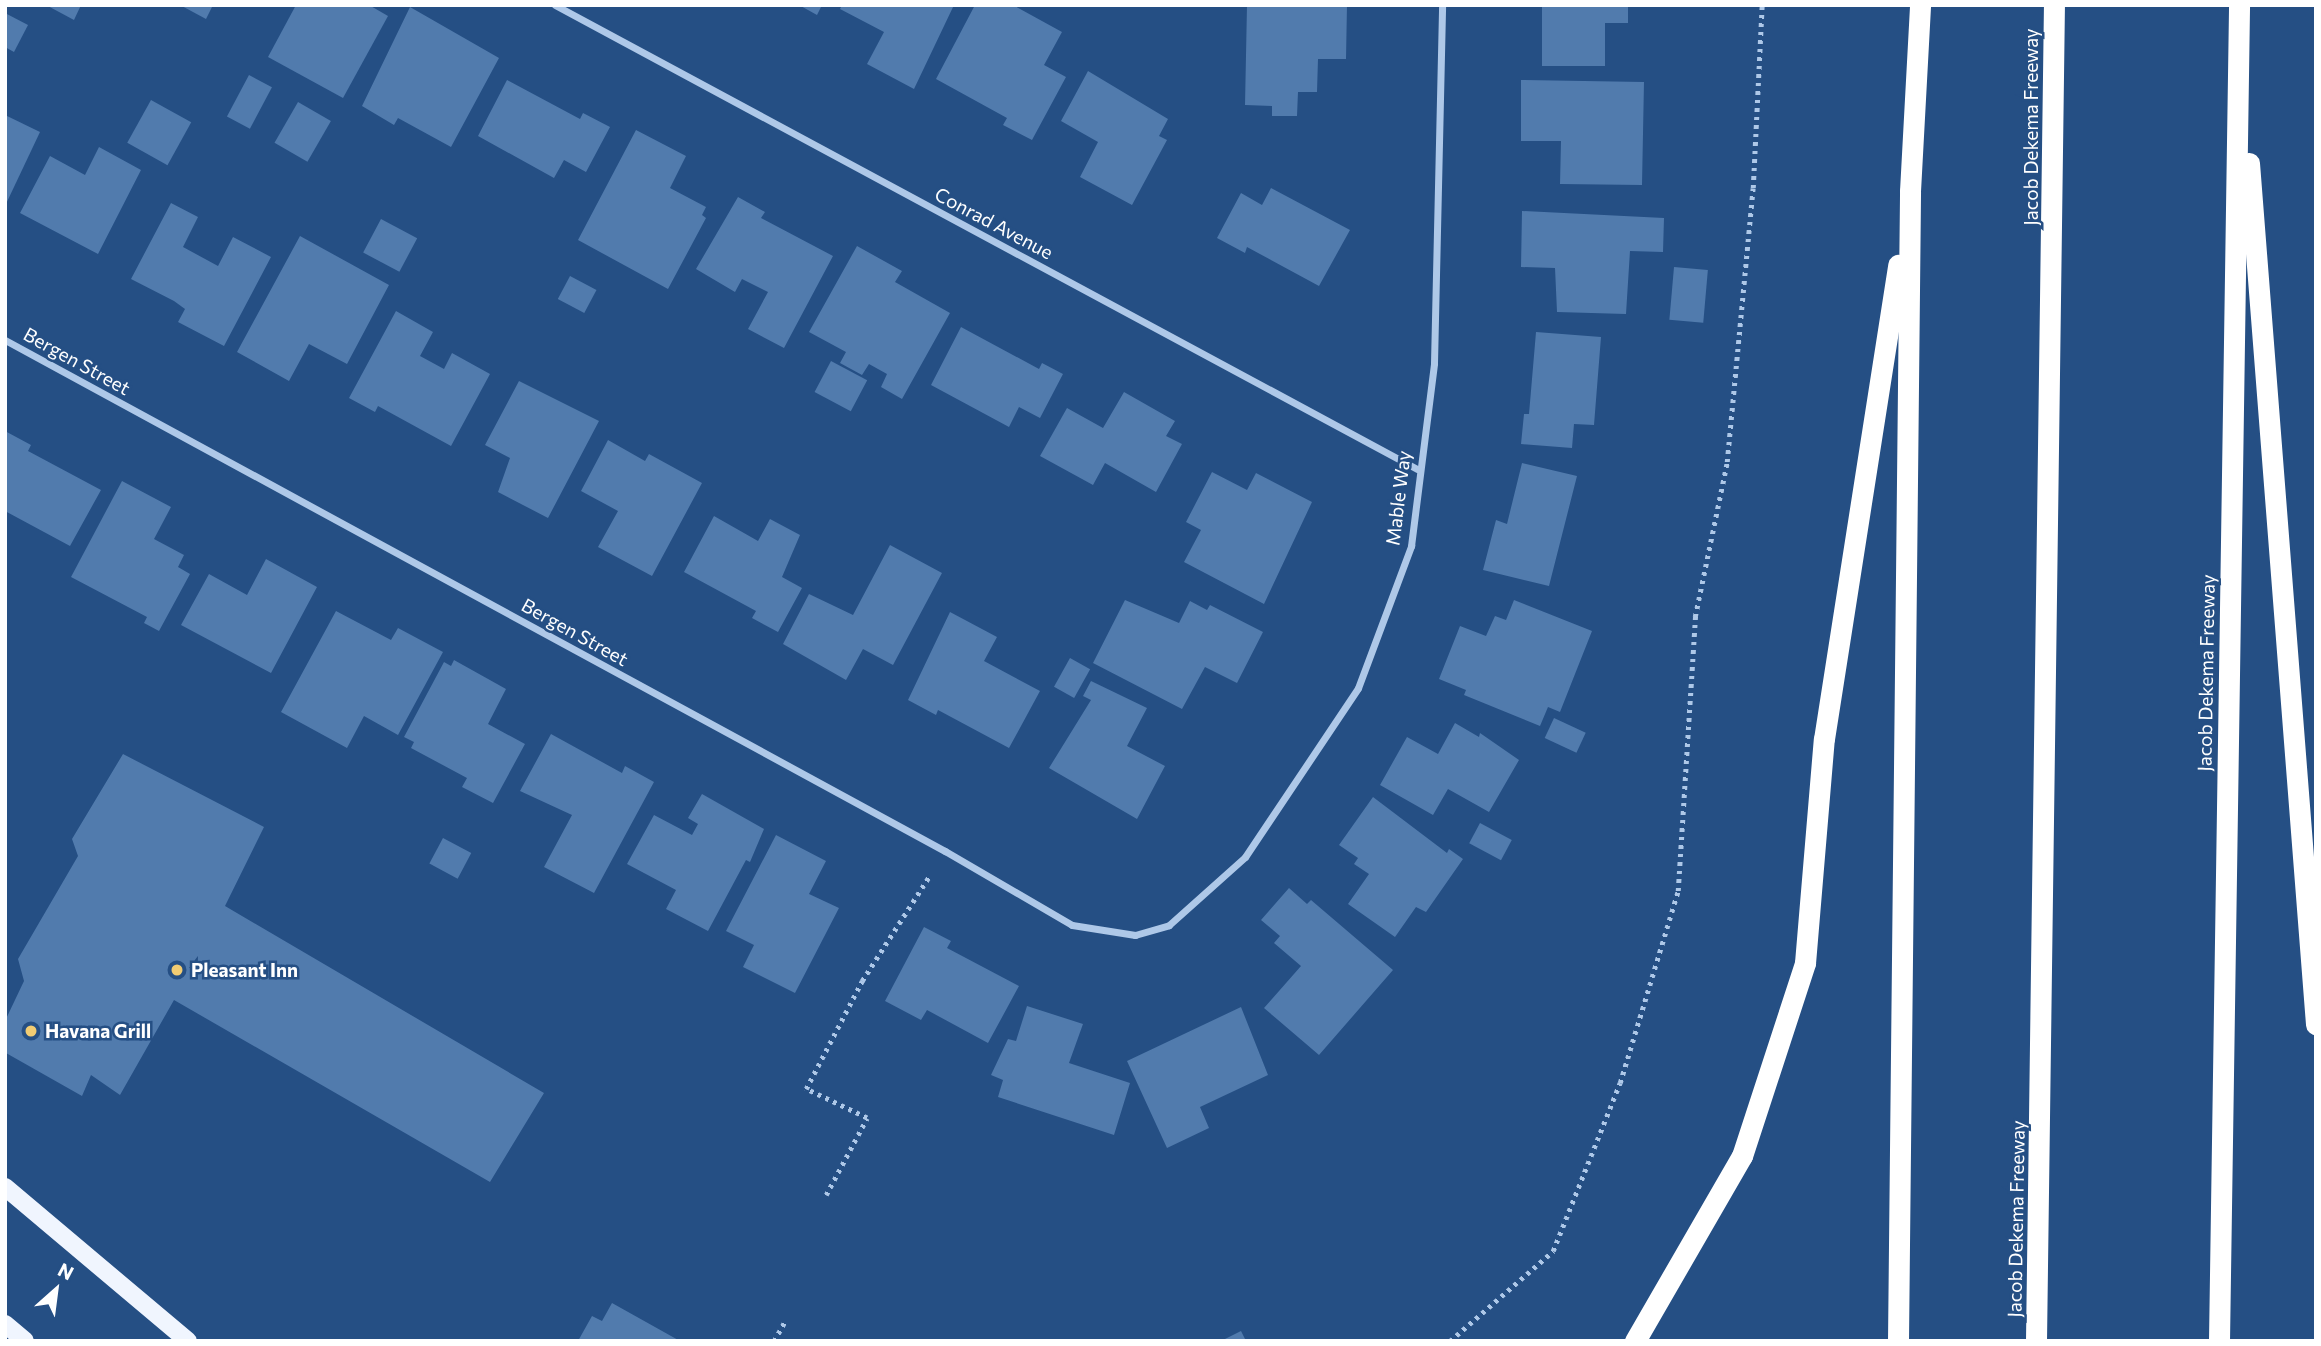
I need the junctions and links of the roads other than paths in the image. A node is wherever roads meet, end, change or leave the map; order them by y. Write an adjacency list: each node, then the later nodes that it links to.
1 (555, 5): 9 (street, Conrad Avenue)
2 (1443, 5): 9 (street, Mable Way)
3 (1920, 5): 7 (highway)
4 (2054, 5): 18 (highway, Jacob Dekema Freeway)
5 (2239, 5): 6 (highway, Jacob Dekema Freeway)
6 (2238, 32): 11 (highway); 19 (highway, Jacob Dekema Freeway)
7 (1910, 191): 16 (highway); 17 (highway)
8 (5, 340): 10 (street, Bergen Street)
9 (1417, 469): 10 (street, Mable Way)
10 (1135, 935)
11 (2316, 1024)
12 (5, 1187): 15 (main road)
13 (5, 1324): 14 (main road)
14 (26, 1341)
15 (188, 1341)
16 (1634, 1341)
17 (1898, 1341)
18 (2036, 1341)
19 (2219, 1341)

